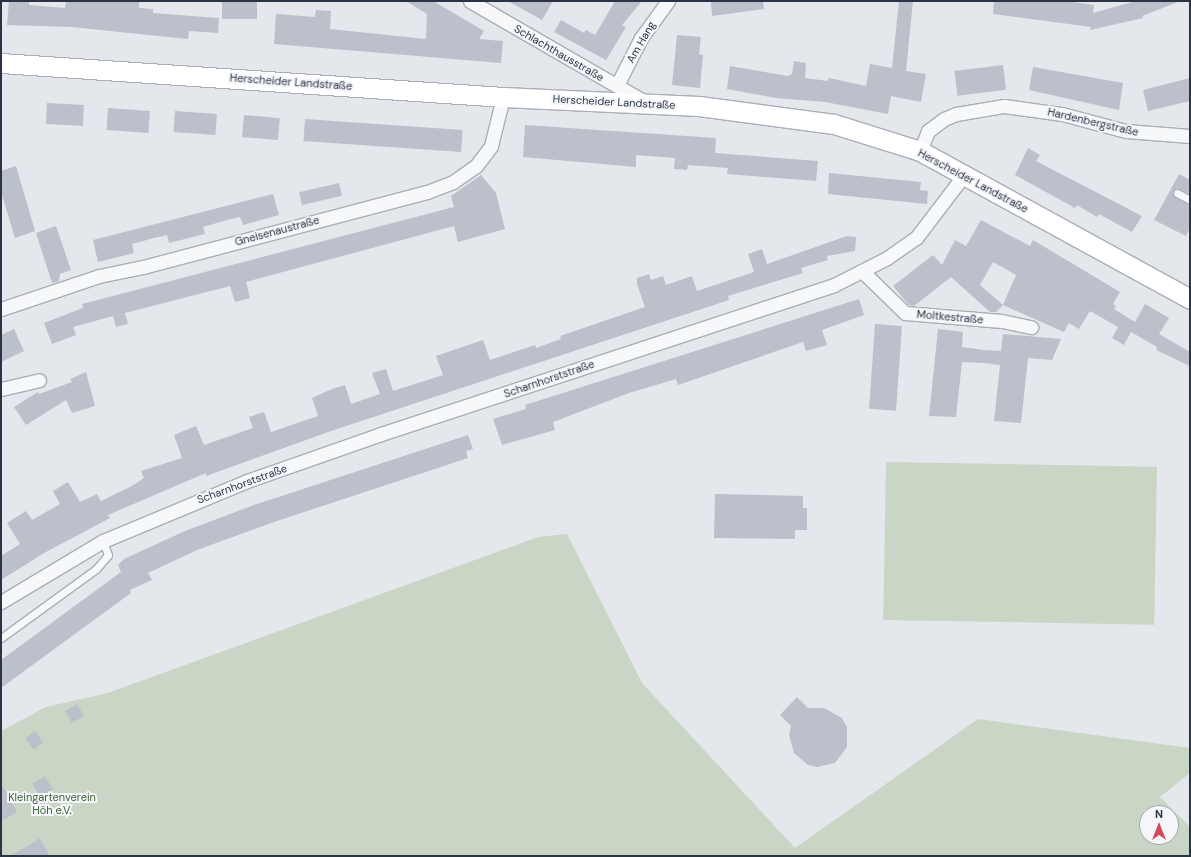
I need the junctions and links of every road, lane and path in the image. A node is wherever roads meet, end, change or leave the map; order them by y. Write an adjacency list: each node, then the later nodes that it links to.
1 (470, 1): 4 (street, Schlachthausstraße)
2 (668, 1): 4 (street, Am Hang)
3 (1, 63): 5 (main road, Herscheider Landstraße)
4 (617, 85): 6 (street, Schlachthausstraße)
5 (503, 97): 6 (main road, Herscheider Landstraße); 14 (street, Gneisenaustraße)
6 (648, 104): 8 (main road, Herscheider Landstraße)
7 (1190, 136): 8 (street, Hardenbergstraße)
8 (920, 151): 9 (main road, Herscheider Landstraße)
9 (964, 175): 12 (street, Scharnhorststraße); 13 (main road, Herscheider Landstraße)
10 (1177, 193): 11 (lane)
11 (1190, 200)
12 (862, 271): 15 (street, Moltkestraße); 18 (street, Scharnhorststraße)
13 (1189, 295)
14 (1, 309)
15 (1031, 327)
16 (39, 380): 17 (street)
17 (1, 389)
18 (103, 541): 19 (street, Scharnhorststraße); 20 (lane)
19 (1, 602)
20 (1, 638)

